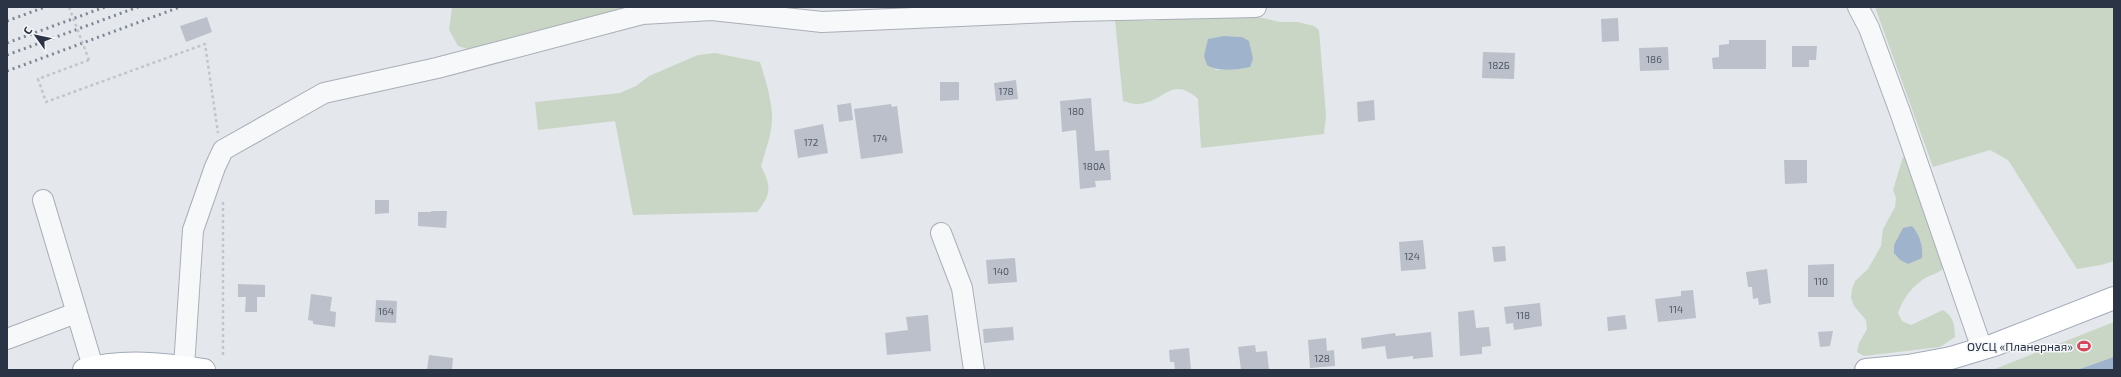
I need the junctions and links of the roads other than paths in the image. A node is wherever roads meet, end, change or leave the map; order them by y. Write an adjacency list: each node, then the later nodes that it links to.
1 (1256, 7): 9 (lane)
2 (1858, 7): 8 (lane)
3 (43, 200): 6 (lane)
4 (941, 233): 12 (lane)
5 (2114, 298): 8 (main road)
6 (76, 313): 7 (lane); 11 (lane)
7 (7, 340)
8 (1982, 349): 10 (main road)
9 (194, 368): 11 (main road)
10 (1908, 368): 13 (main road)
11 (88, 369)
12 (974, 370)
13 (1866, 370)

